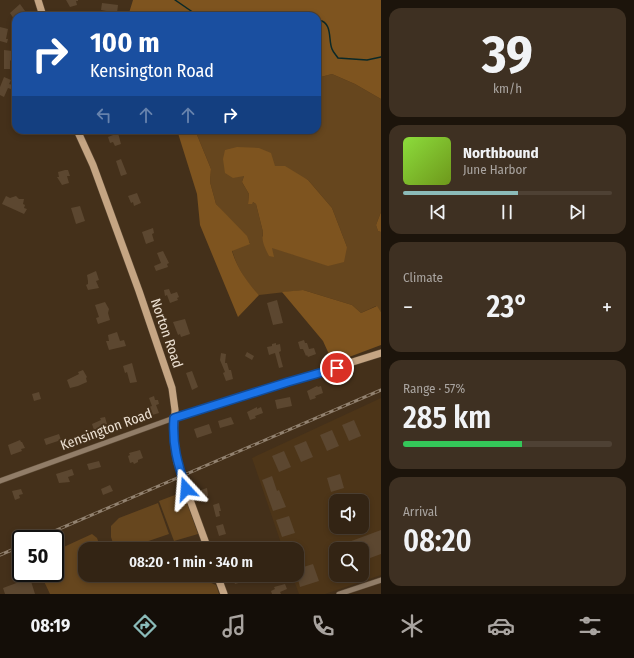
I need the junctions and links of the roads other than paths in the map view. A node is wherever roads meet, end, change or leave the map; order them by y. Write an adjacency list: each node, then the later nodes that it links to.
1 (38, 0): 2 (main road)
2 (42, 12)
3 (79, 134): 5 (main road, Norton Road)
4 (381, 353): 5 (main road, Kensington Road)
5 (174, 418): 6 (street, Kensington Road); 7 (main road, Norton Road, bridge)
6 (0, 482)
7 (205, 542)
8 (381, 580): 11 (street)
9 (220, 582): 10 (main road)
10 (224, 594)
11 (339, 594)

